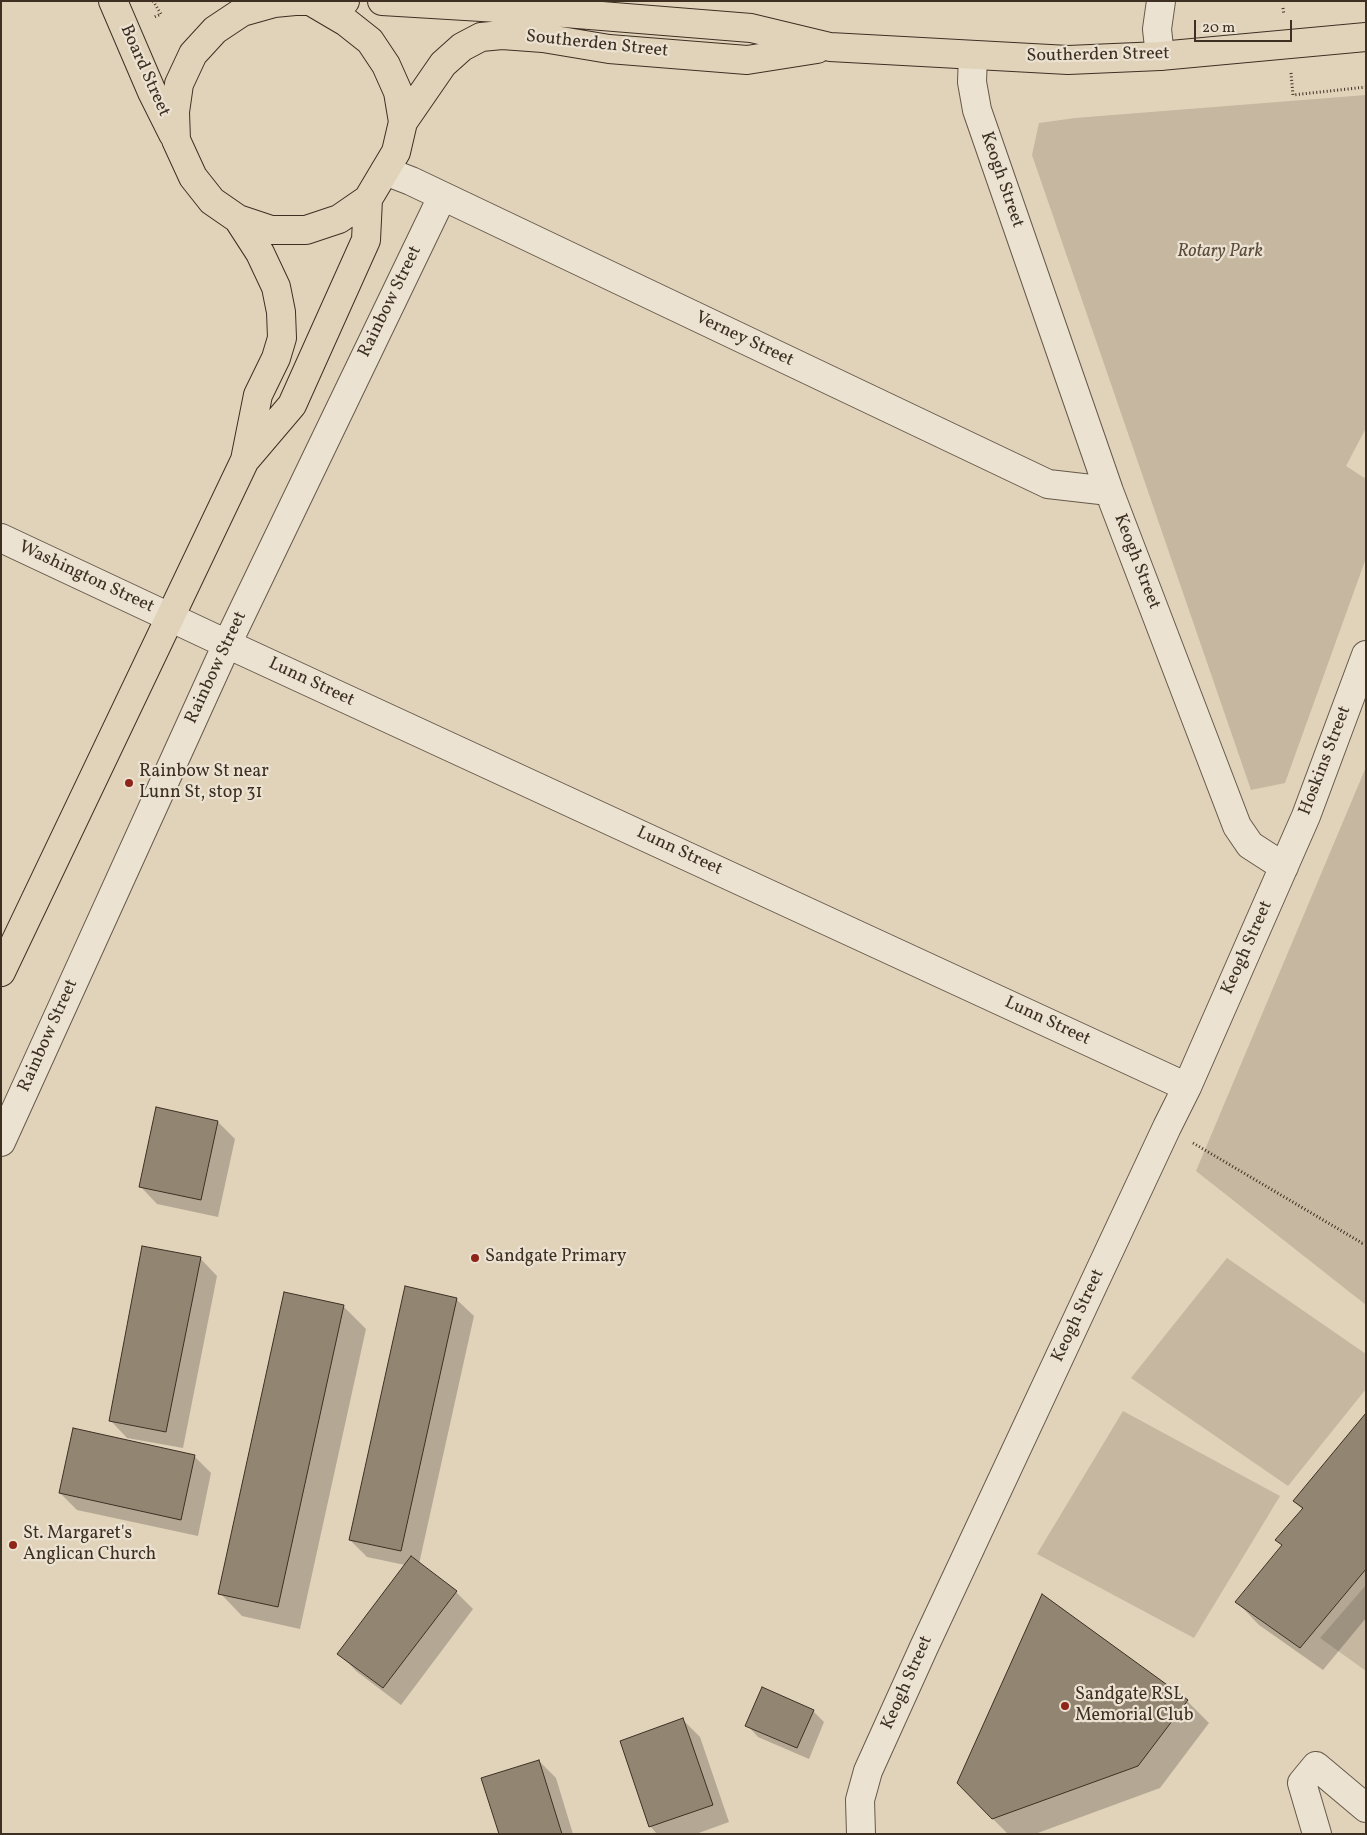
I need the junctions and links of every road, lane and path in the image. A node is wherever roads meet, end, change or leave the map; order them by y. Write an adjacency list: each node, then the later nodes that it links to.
1 (113, 1): 16 (main road, Board Street)
2 (153, 1): 9 (path)
3 (345, 1): 7 (main road)
4 (382, 1): 8 (main road, Southerden Street)
5 (1161, 1): 14 (street)
6 (270, 2): 7 (main road); 16 (main road)
7 (312, 2): 15 (main road)
8 (517, 5): 10 (street); 12 (main road, Southerden Street)
9 (149, 19)
10 (502, 35): 12 (main road, Southerden Street); 15 (main road, Southerden Street)
11 (1366, 37): 14 (main road, Southerden Street)
12 (830, 47): 13 (main road, Southerden Street)
13 (973, 55): 14 (main road, Southerden Street); 22 (street, Keogh Street)
14 (1160, 56)
15 (403, 122): 17 (main road)
16 (176, 140): 20 (main road, Board Street)
17 (385, 171): 18 (street, Verney Street); 19 (main road)
18 (442, 197): 22 (street, Verney Street); 25 (street, Rainbow Street)
19 (368, 199): 20 (main road); 21 (main road)
20 (238, 219): 21 (main road)
21 (245, 460): 24 (main road)
22 (1109, 491): 27 (street, Keogh Street)
23 (1, 538): 24 (street, Washington Street)
24 (171, 618): 25 (street, Lunn Street); 28 (main road)
25 (228, 644): 29 (street, Lunn Street); 31 (street, Rainbow Street)
26 (1366, 655): 27 (street, Hoskins Street)
27 (1284, 867): 29 (street, Keogh Street)
28 (1, 972)
29 (1187, 1087): 30 (street, Keogh Street)
30 (1167, 1127): 32 (path); 34 (street, Keogh Street)
31 (1, 1142)
32 (1366, 1242)
33 (1366, 1808): 35 (street)
34 (861, 1834)
35 (1317, 1834)

